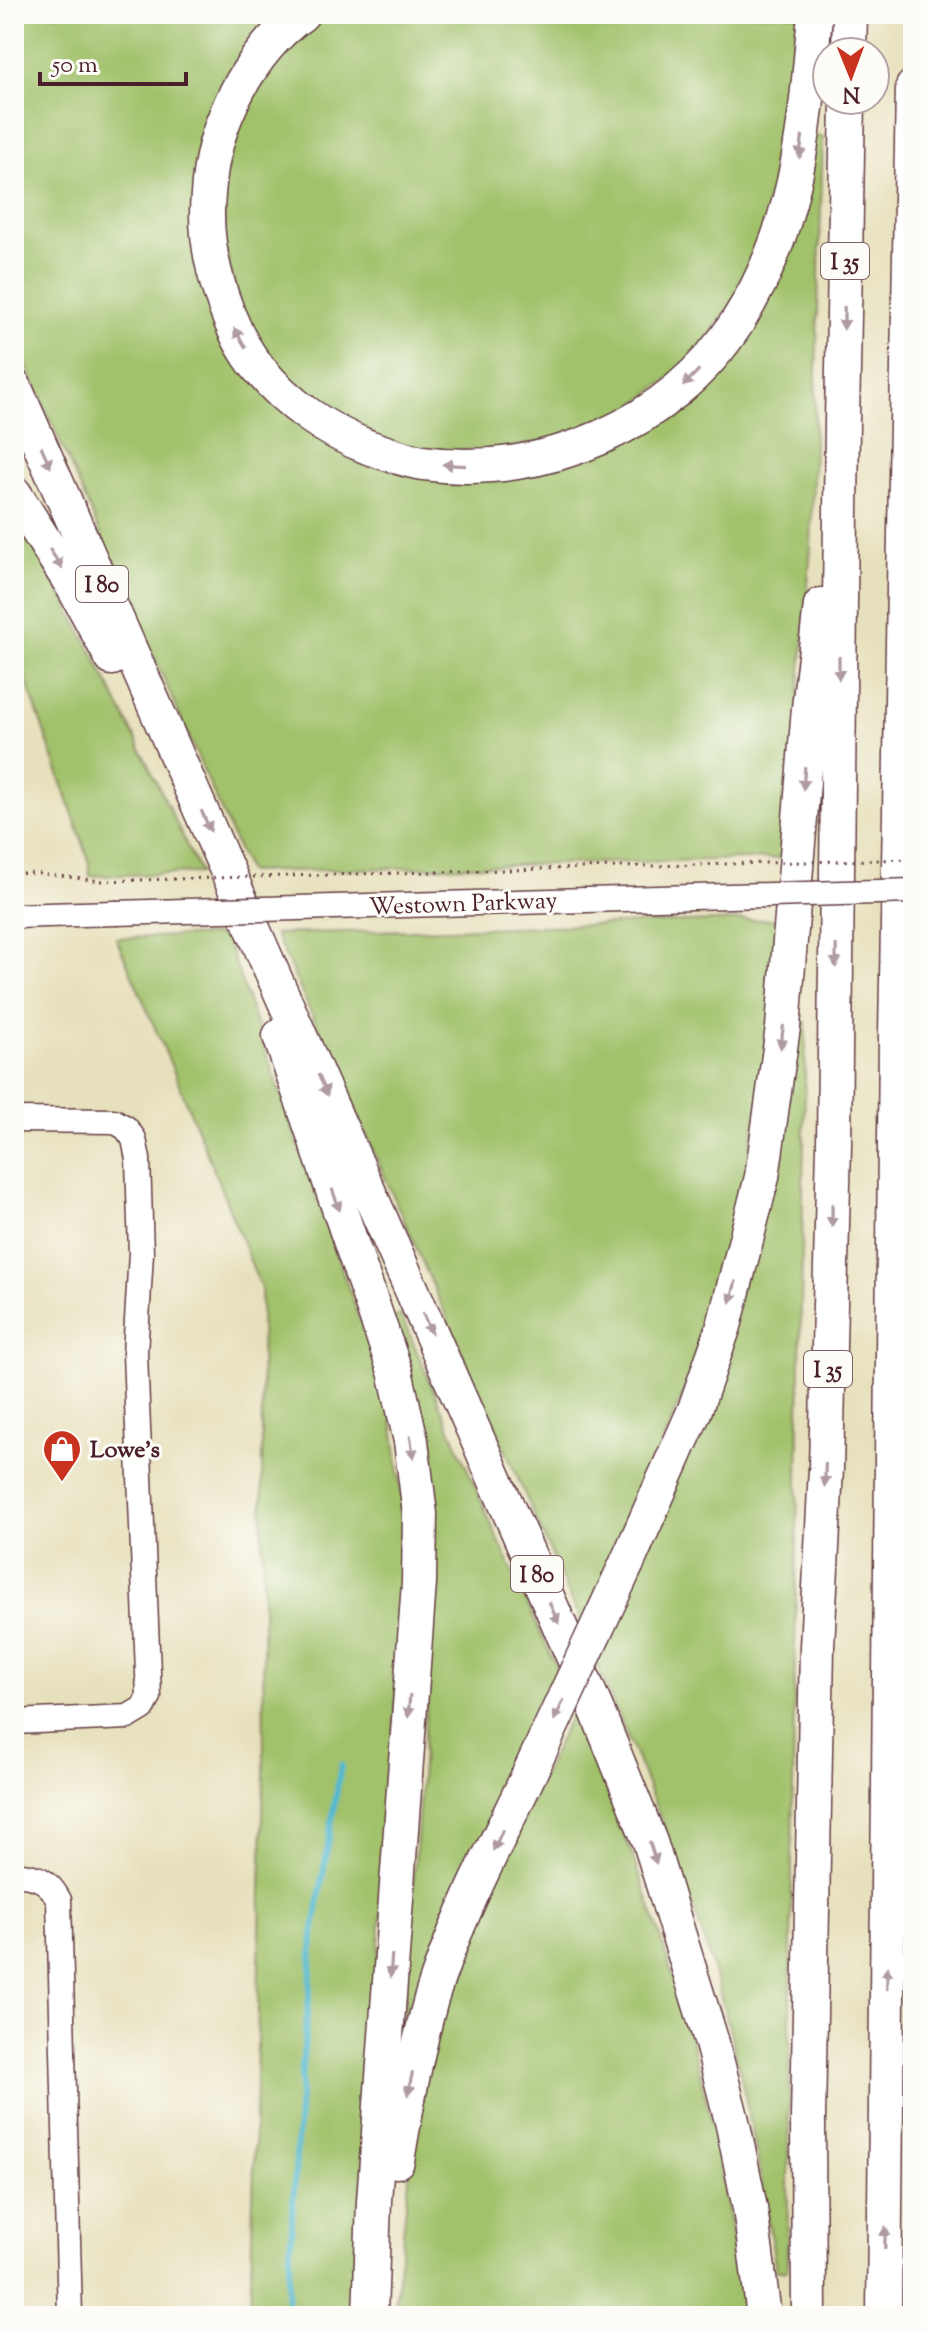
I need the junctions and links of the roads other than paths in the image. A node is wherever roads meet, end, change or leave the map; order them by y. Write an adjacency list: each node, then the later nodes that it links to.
1 (302, 14): 2 (highway, one-way to 1)
2 (815, 14)
3 (850, 14): 4 (highway)
4 (849, 36)
5 (913, 87): 16 (highway)
6 (848, 116): 8 (highway, I 35, one-way to 8)
7 (14, 386): 10 (highway, I 80, one-way to 10)
8 (842, 422): 20 (highway, one-way to 20, bridge); 22 (highway, I 35, one-way to 22)
9 (14, 493): 10 (highway, one-way to 10)
10 (189, 782): 11 (highway, I 80, one-way to 11)
11 (224, 860): 20 (highway, one-way to 20); 21 (highway, I 80, one-way to 21)
12 (913, 891): 13 (street, Westown Parkway, bridge)
13 (14, 916)
14 (14, 1120): 17 (street)
15 (913, 1369): 16 (highway)
16 (892, 1578): 23 (highway, one-way to 16)
17 (14, 1722)
18 (14, 1874): 19 (street)
19 (70, 2316)
20 (373, 2316)
21 (764, 2316)
22 (809, 2316)
23 (884, 2316)

